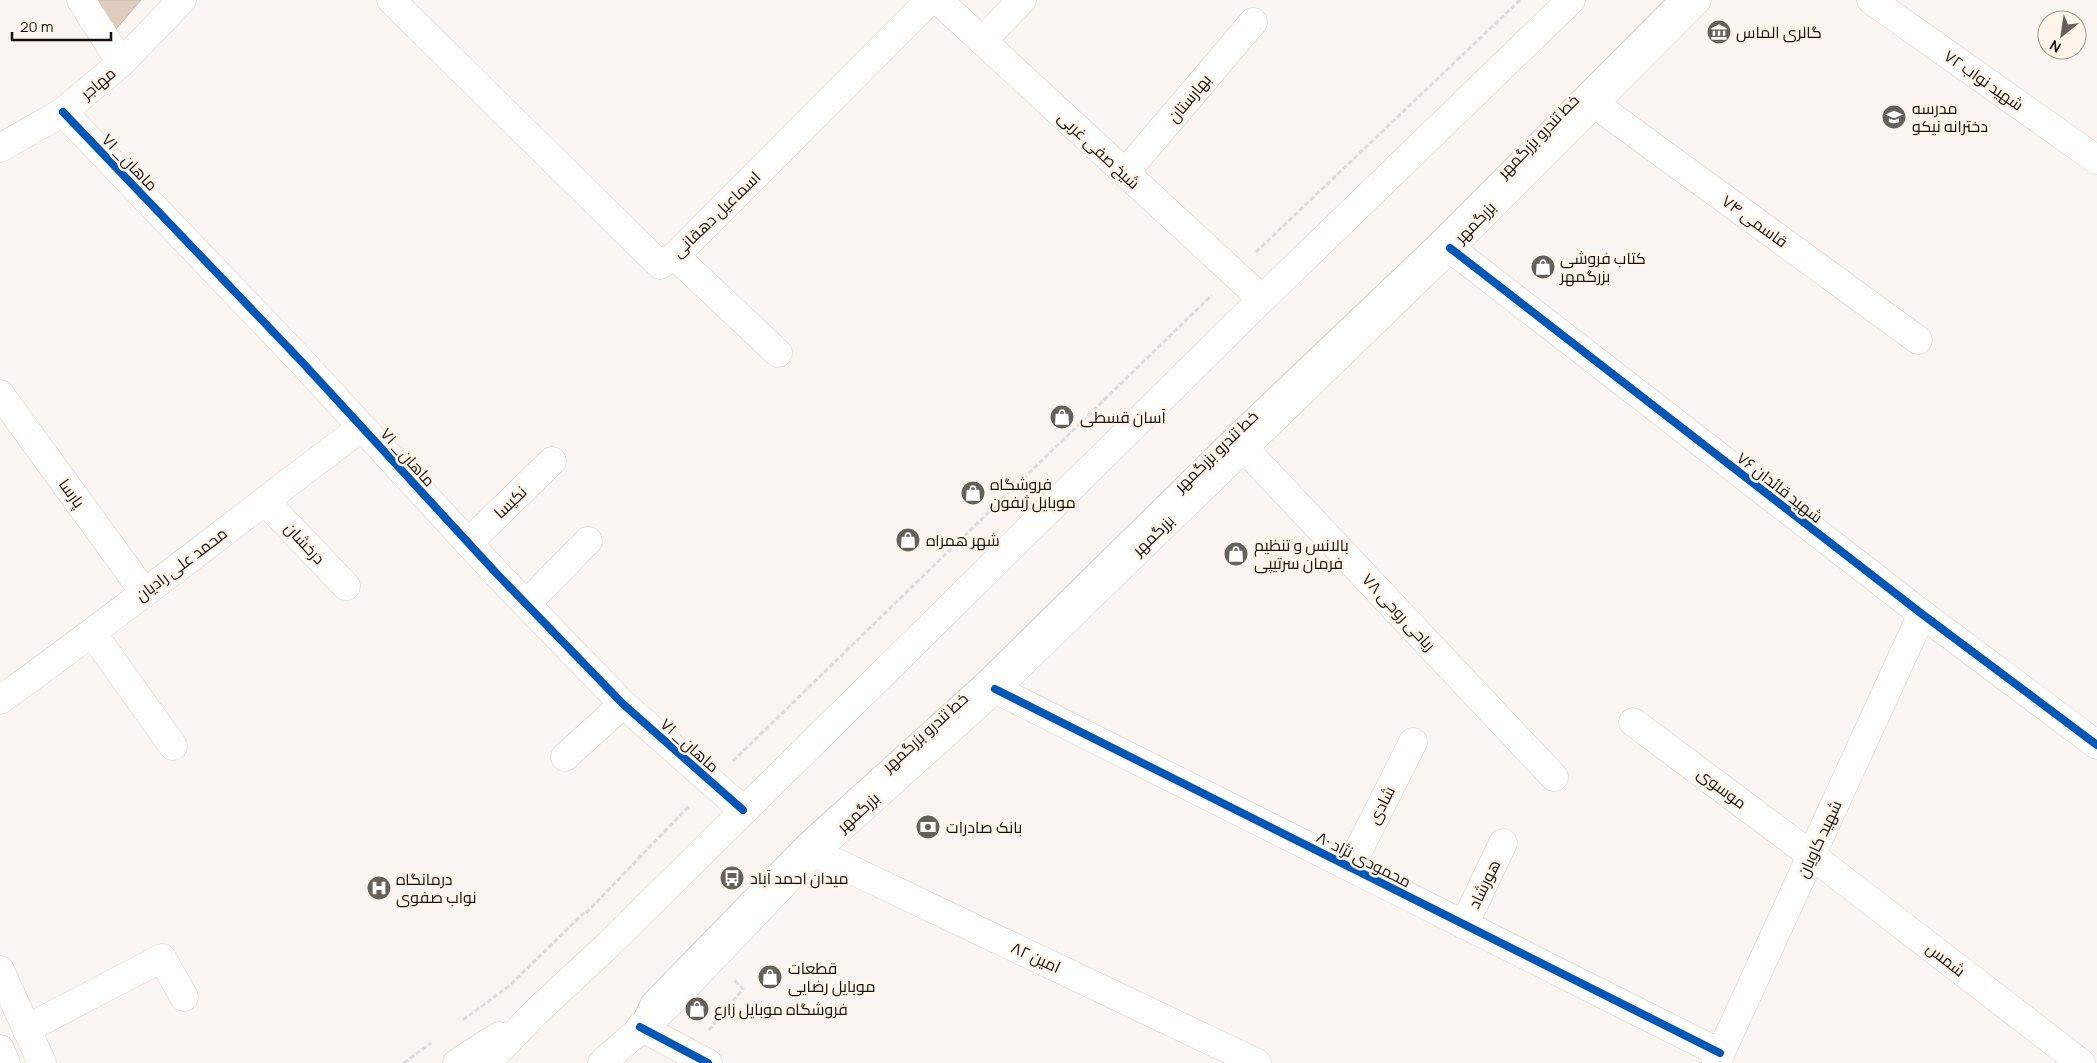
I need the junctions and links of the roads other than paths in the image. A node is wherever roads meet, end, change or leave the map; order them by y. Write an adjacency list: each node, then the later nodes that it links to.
1 (81, 0): 13 (street)
2 (182, 0): 13 (street, مهاجر)
3 (391, 0): 20 (street, اسماعیل دهقانی)
4 (930, 0): 20 (street, اسماعیل دهقانی)
5 (938, 0): 12 (street, شیخ صفی غربی)
6 (1022, 0): 12 (street)
7 (1571, 0): 21 (street)
8 (1676, 0): 55 (lane, خط تندرو بزرگمهر)
9 (1697, 0): 14 (street, بزرگمهر)
10 (1871, 0): 17 (street, شهید نواب ۷۲)
11 (1253, 22): 18 (street, بهارستان)
12 (982, 42): 18 (street, شیخ صفی غربی)
13 (121, 63): 15 (street, مهاجر)
14 (1592, 102): 19 (street, بزرگمهر); 22 (street, قاسمی ۷۴)
15 (63, 112): 16 (street, مهاجر); 25 (street, ۷۱ _ماهان)
16 (0, 148)
17 (2097, 160)
18 (1125, 173): 21 (street, شیخ صفی غربی)
19 (1450, 248): 26 (street, بزرگمهر); 34 (street, شهید قائدان ۷۶)
20 (674, 256): 23 (street)
21 (1262, 299): 45 (street)
22 (1918, 340)
23 (778, 353)
24 (0, 394): 32 (street, پارسا)
25 (362, 427): 28 (street, محمد علی رادیان); 30 (street, ۷۱ _ماهان)
26 (1243, 447): 36 (street, بزرگمهر); 44 (street, ریاحی روحی ۷۸)
27 (552, 461): 30 (street, نکیسا)
28 (265, 500): 31 (street, درخشان); 32 (street, محمد علی رادیان)
29 (588, 541): 33 (street)
30 (468, 543): 33 (street, ۷۱ _ماهان)
31 (346, 586)
32 (144, 592): 35 (street, محمد علی رادیان)
33 (526, 604): 38 (street, ۷۱ _ماهان)
34 (1922, 614): 41 (street, شهید قائدان ۷۶); 48 (street, شهید کاویان)
35 (93, 634): 37 (street, محمد علی رادیان); 42 (street)
36 (995, 690): 47 (street, بزرگمهر); 49 (street, محمودی نژاد ۸۰)
37 (0, 700)
38 (623, 704): 43 (street); 45 (street, ۷۱ _ماهان)
39 (1633, 722): 48 (street, موسوی)
40 (1413, 742): 49 (street, شادی)
41 (2097, 745)
42 (172, 746)
43 (565, 757)
44 (1554, 777)
45 (743, 810): 53 (street)
46 (1503, 843): 50 (street, هورشاد)
47 (814, 852): 55 (street, بزرگمهر); 64 (street, امین ۸۲)
48 (1811, 855): 57 (street, شهید کاویان); 65 (street, شمس)
49 (1350, 867): 50 (street, محمودی نژاد ۸۰)
50 (1464, 925): 57 (street, محمودی نژاد ۸۰)
51 (0, 970): 54 (street)
52 (184, 997): 54 (street)
53 (536, 1012): 60 (street); 61 (street)
54 (26, 1029): 59 (street)
55 (638, 1029): 62 (street, بزرگمهر); 63 (street)
56 (0, 1049): 58 (street)
57 (1718, 1058)
58 (6, 1063)
59 (42, 1063)
60 (457, 1063)
61 (487, 1063)
62 (602, 1063)
63 (708, 1063)
64 (1257, 1063)
65 (2081, 1063)

